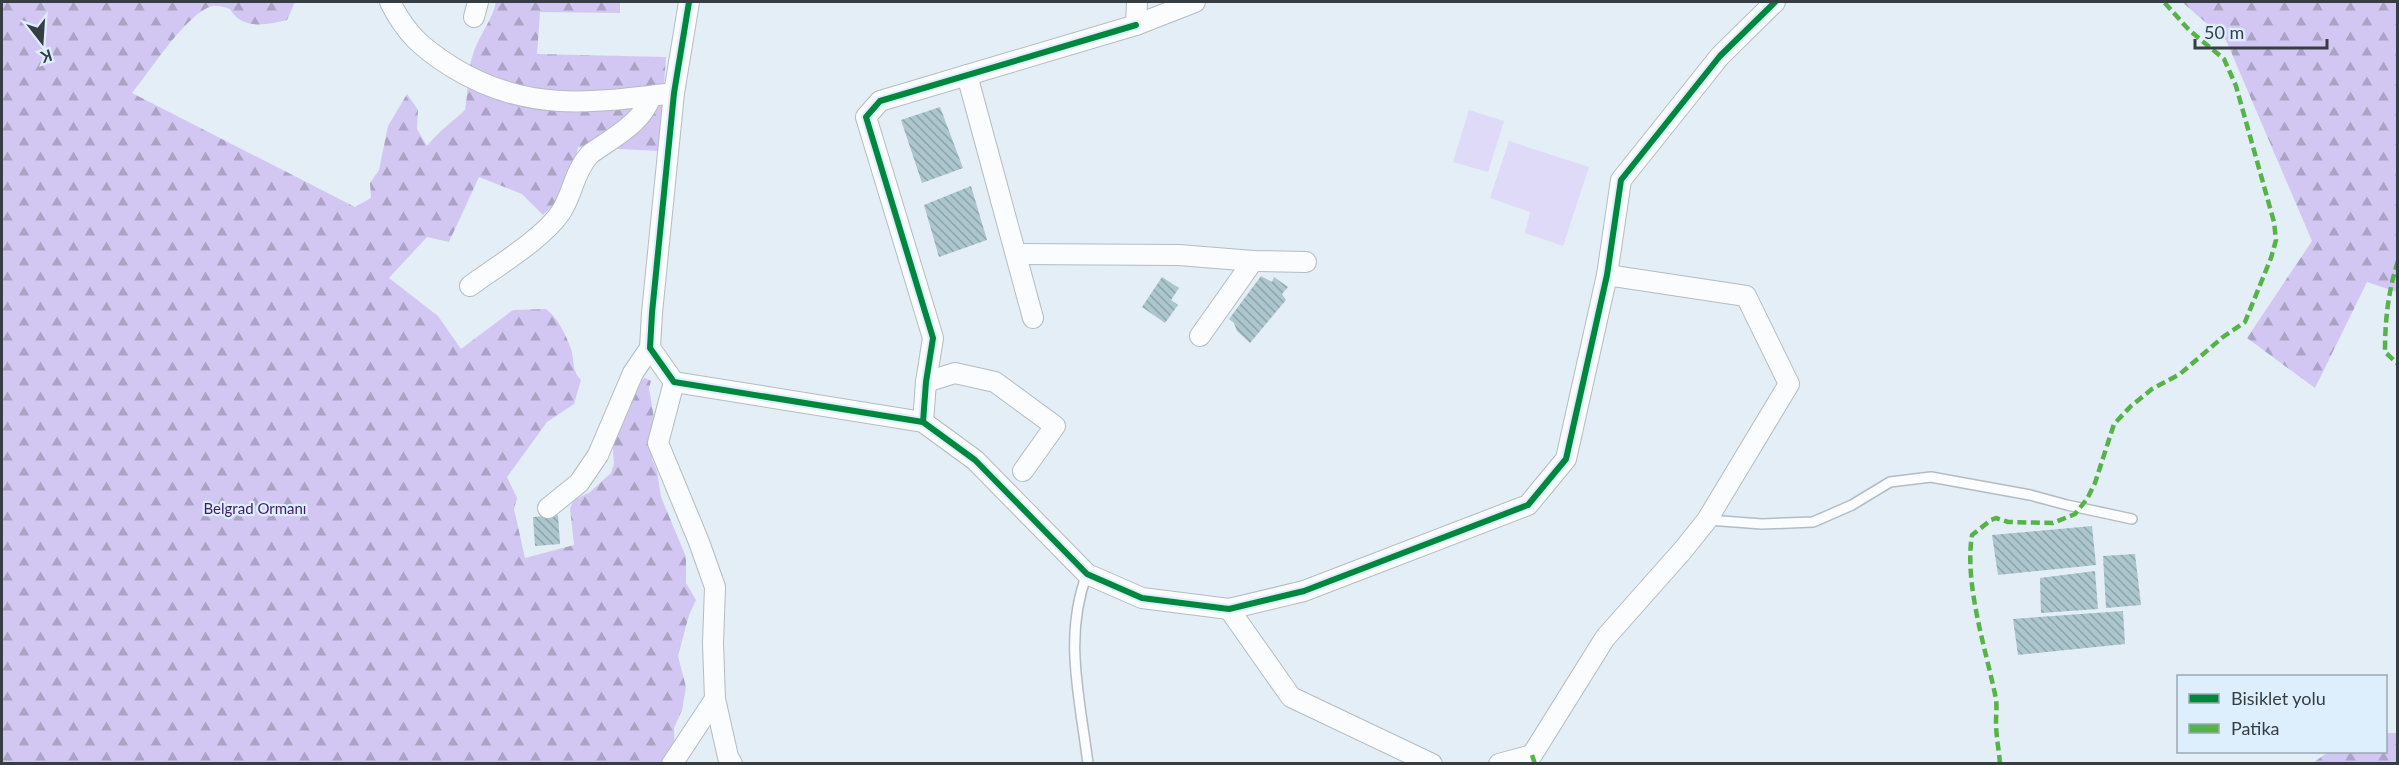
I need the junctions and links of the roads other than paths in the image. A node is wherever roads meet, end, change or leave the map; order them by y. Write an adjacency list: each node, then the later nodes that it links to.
1 (390, 2): 9 (street)
2 (689, 2): 8 (street)
3 (1137, 2): 6 (street)
4 (1195, 2): 6 (street)
5 (1775, 2): 13 (street)
6 (1136, 26): 7 (street)
7 (967, 75): 10 (street); 19 (street)
8 (674, 93): 9 (street); 17 (street)
9 (651, 96): 14 (street)
10 (1016, 254): 11 (street); 15 (street)
11 (1253, 261): 12 (street); 16 (street)
12 (1306, 262)
13 (1607, 275): 24 (street); 26 (street)
14 (470, 286)
15 (1033, 318)
16 (1200, 336)
17 (650, 348): 18 (street); 22 (street)
18 (675, 382): 20 (street); 27 (street)
19 (926, 382): 20 (street); 21 (street)
20 (923, 422): 25 (street)
21 (1023, 471)
22 (548, 508)
23 (2132, 519): 24 (lane)
24 (1707, 520): 32 (street)
25 (1087, 574): 26 (street); 30 (lane)
26 (1229, 609): 31 (street)
27 (715, 699): 28 (street); 29 (street)
28 (672, 764)
29 (732, 764)
30 (1088, 764)
31 (1432, 764)
32 (1498, 764)

